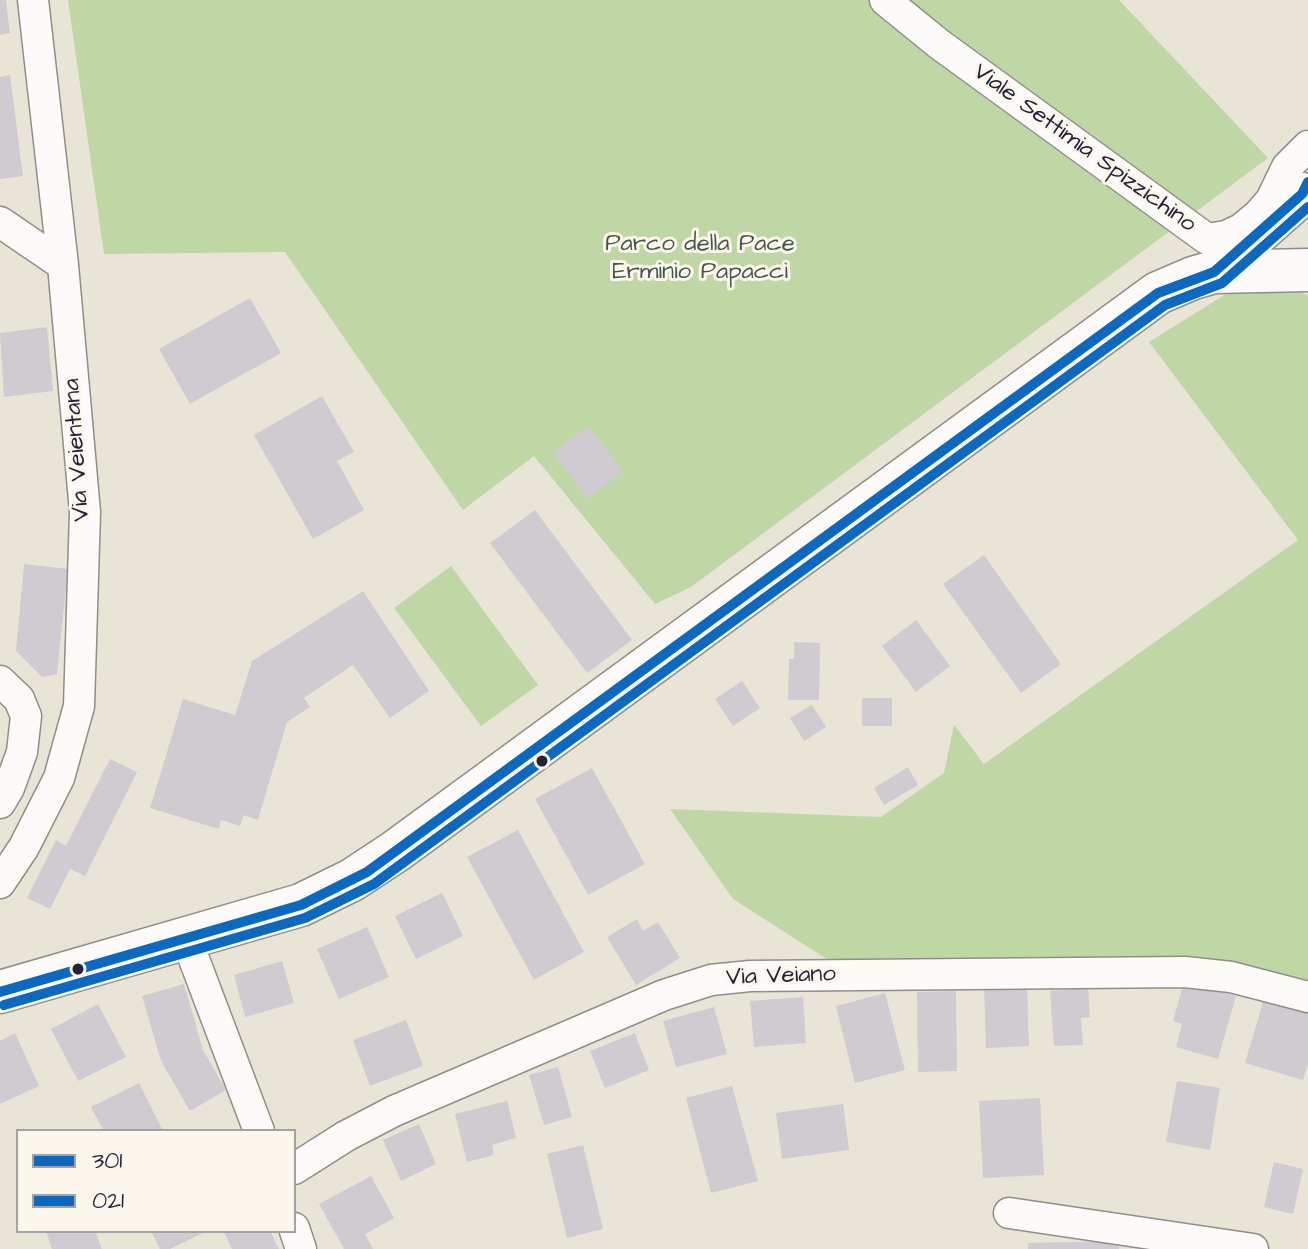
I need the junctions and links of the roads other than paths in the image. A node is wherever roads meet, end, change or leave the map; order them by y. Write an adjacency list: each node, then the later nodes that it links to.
1 (33, 0): 7 (street, Via Veientana)
2 (885, 0): 3 (street, Viale Settimia Spizzichino)
3 (1308, 146)
4 (1305, 188): 6 (street); 9 (street)
5 (0, 222): 7 (street)
6 (1308, 254)
7 (63, 265): 12 (street, Via Veientana)
8 (1308, 270): 9 (street)
9 (1214, 272): 13 (street)
10 (0, 681): 11 (street)
11 (0, 803)
12 (0, 883)
13 (186, 938): 14 (street); 16 (street)
14 (0, 992)
15 (1308, 997): 17 (street, Via Veiano)
16 (258, 1129)
17 (296, 1168)
18 (1009, 1213): 19 (street)
19 (1253, 1249)

